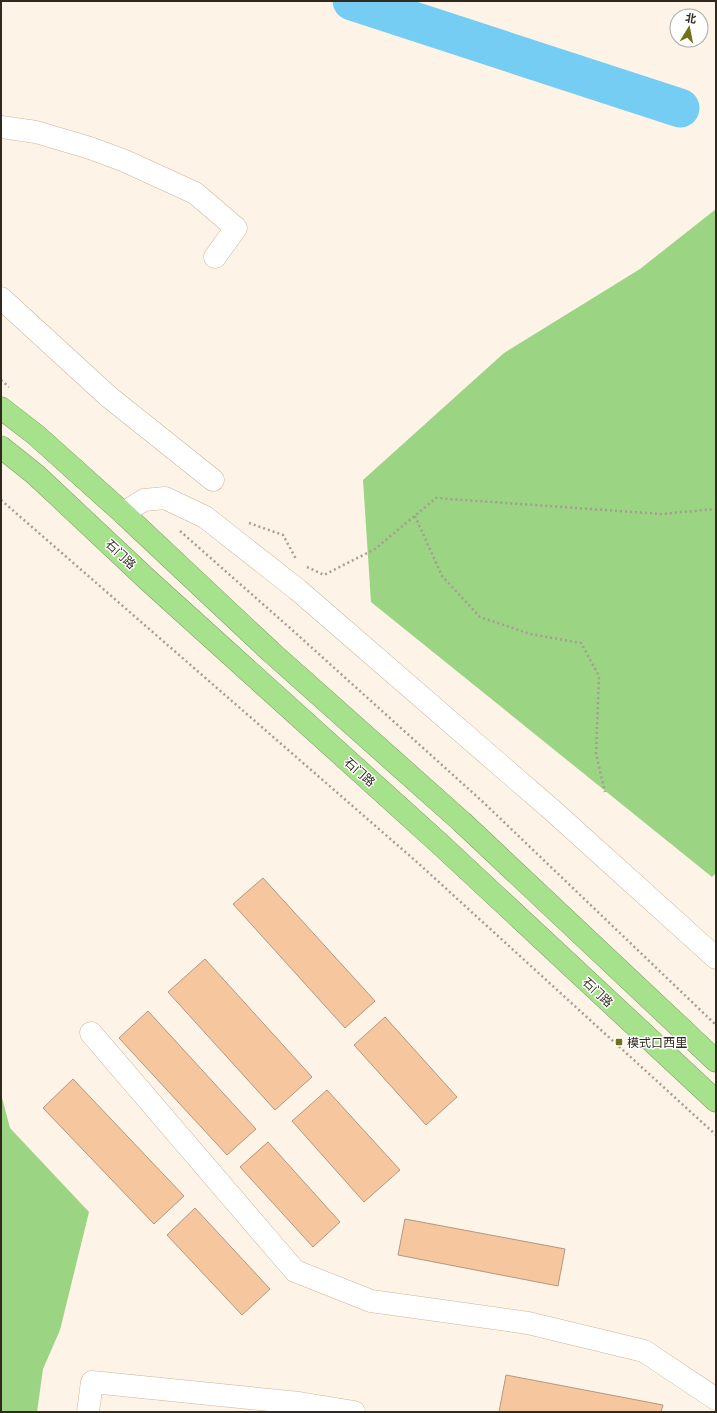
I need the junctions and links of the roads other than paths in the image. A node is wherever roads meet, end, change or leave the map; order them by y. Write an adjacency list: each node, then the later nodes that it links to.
1 (1, 126): 2 (street)
2 (215, 257)
3 (1, 298): 6 (street)
4 (1, 408): 7 (highway)
5 (1, 447): 11 (highway, 石门路)
6 (213, 480)
7 (123, 513): 8 (street); 10 (highway)
8 (716, 958)
9 (91, 1033): 12 (street)
10 (716, 1061)
11 (716, 1101)
12 (716, 1399)
13 (88, 1412): 14 (street)
14 (354, 1412)

